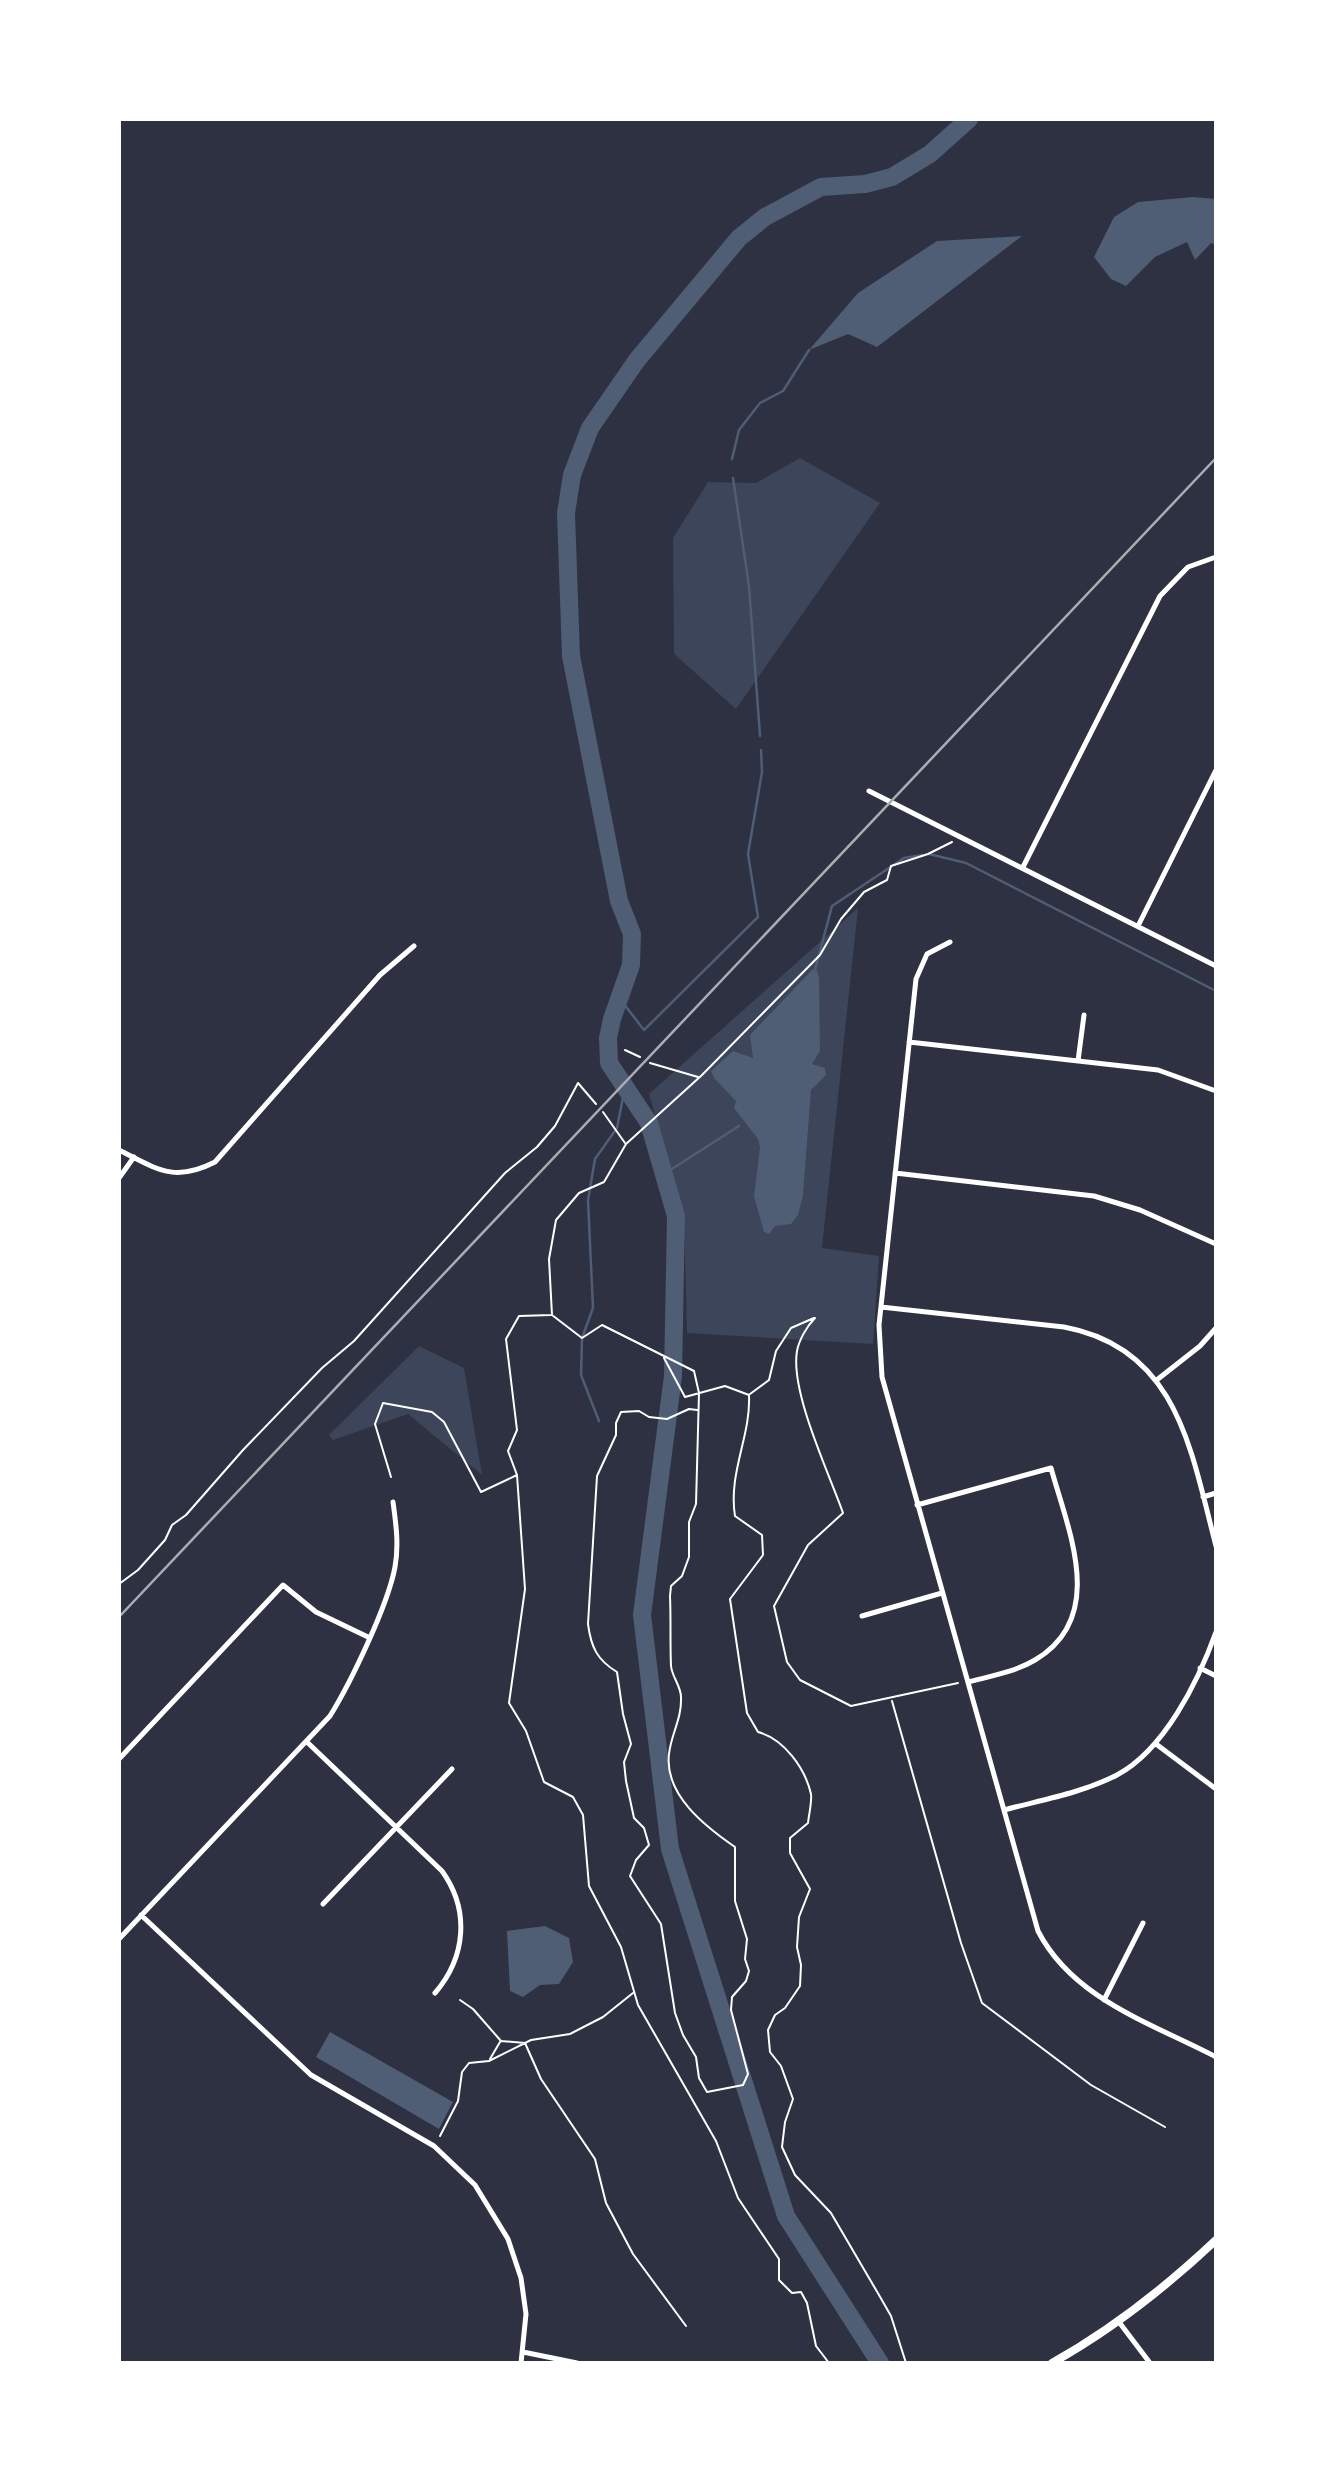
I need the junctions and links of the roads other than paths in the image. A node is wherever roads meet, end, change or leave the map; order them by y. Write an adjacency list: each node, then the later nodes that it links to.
1 (1216, 557): 4 (street)
2 (1216, 770): 5 (street)
3 (869, 791): 4 (street)
4 (1023, 867): 5 (street)
5 (1138, 926): 8 (street)
6 (950, 942): 10 (street)
7 (414, 946): 14 (street)
8 (1216, 966)
9 (1084, 1015): 11 (street)
10 (909, 1042): 11 (street); 15 (street)
11 (1078, 1061): 12 (street)
12 (1216, 1091)
13 (119, 1150): 14 (street)
14 (134, 1157): 16 (street)
15 (895, 1173): 17 (street); 18 (street)
16 (119, 1178)
17 (1216, 1244)
18 (881, 1307): 20 (street); 24 (street)
19 (1216, 1328): 20 (street)
20 (1157, 1379): 22 (street)
21 (1216, 1493): 22 (street)
22 (1203, 1497): 25 (street)
23 (393, 1502): 29 (street)
24 (917, 1506): 26 (street); 32 (street)
25 (1216, 1546)
26 (942, 1594): 27 (street); 32 (street)
27 (862, 1616)
28 (1216, 1632): 30 (street)
29 (368, 1637): 33 (street); 35 (street)
30 (1200, 1668): 31 (street); 34 (street)
31 (1216, 1676)
32 (968, 1682): 38 (street)
33 (307, 1742): 39 (street); 41 (street)
34 (1156, 1744): 37 (street); 38 (street)
35 (119, 1759)
36 (452, 1769): 39 (street)
37 (1216, 1789)
38 (1004, 1810): 45 (street)
39 (396, 1827): 40 (street); 44 (street)
40 (323, 1904)
41 (142, 1915): 43 (street); 49 (street)
42 (1143, 1923): 45 (street)
43 (119, 1939)
44 (435, 1993)
45 (1104, 2000): 46 (street)
46 (1216, 2057)
47 (1216, 2240): 48 (main road)
48 (1119, 2322): 52 (main road); 53 (street)
49 (523, 2352): 50 (street); 51 (street)
50 (521, 2363)
51 (577, 2363)
52 (1052, 2363)
53 (1150, 2363)

